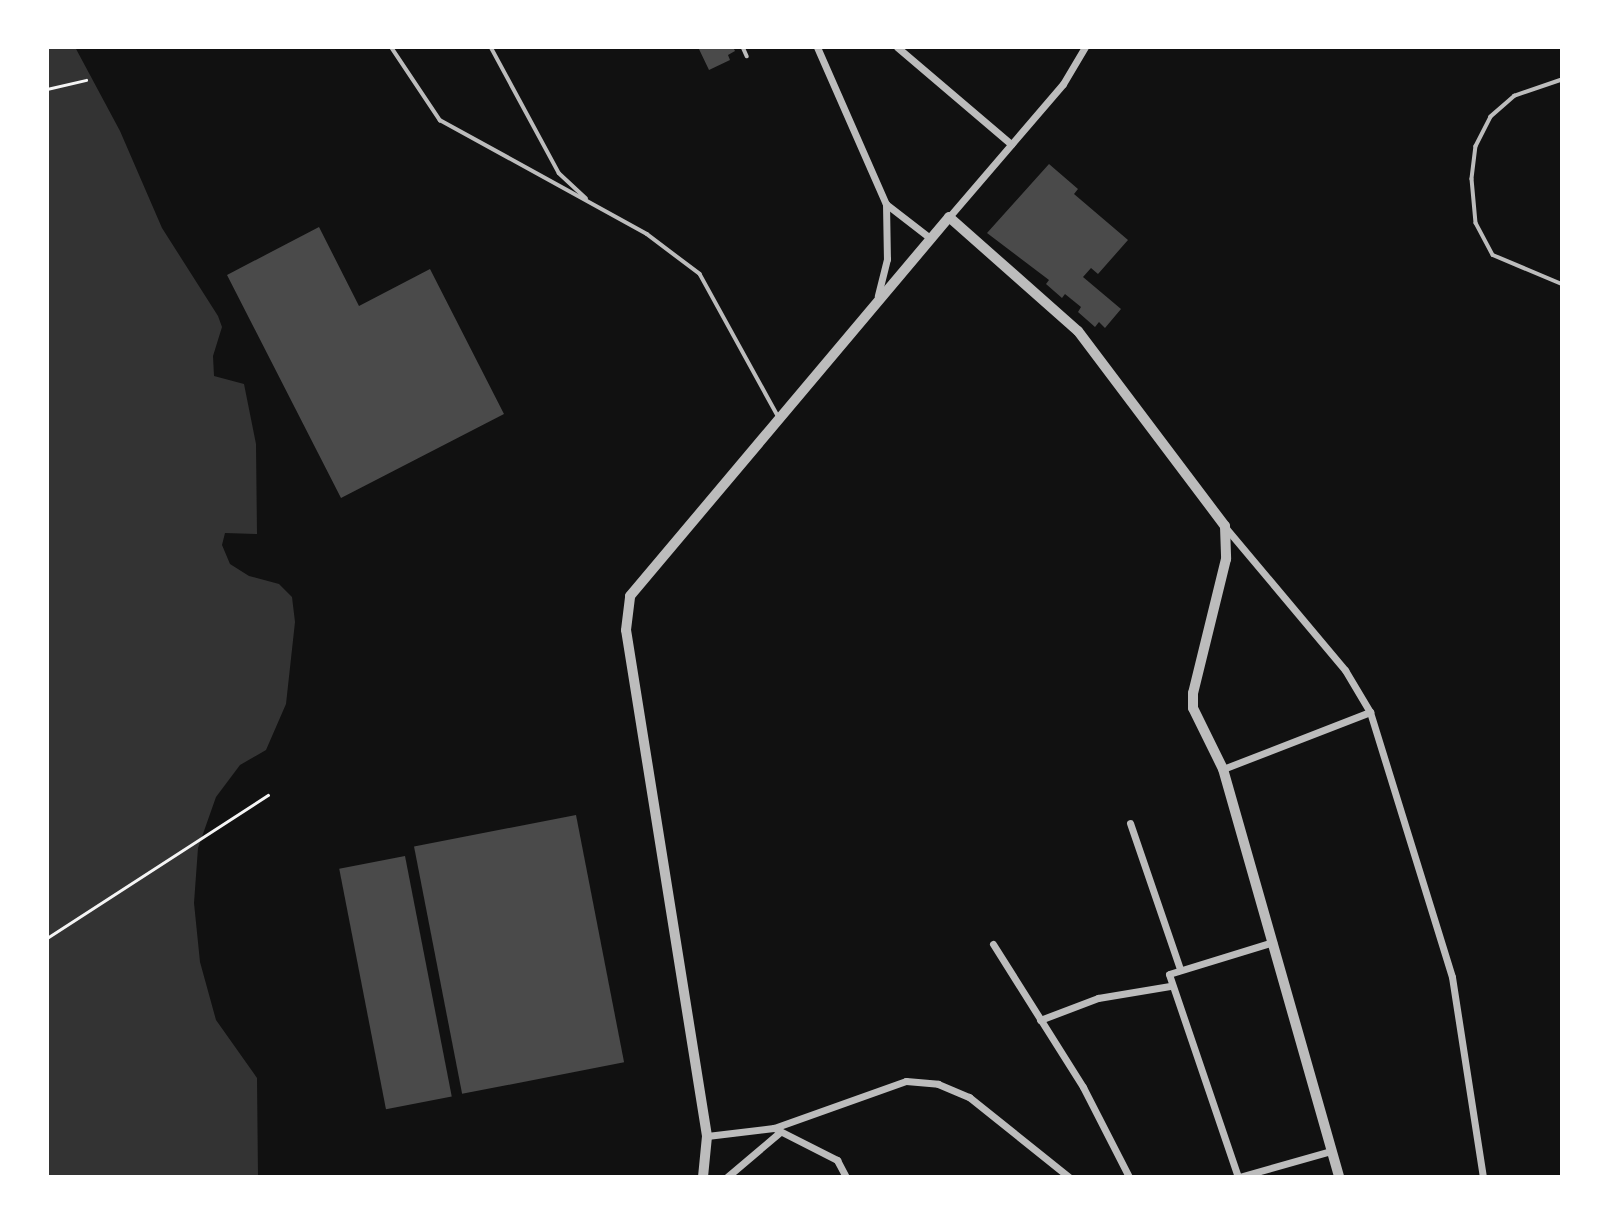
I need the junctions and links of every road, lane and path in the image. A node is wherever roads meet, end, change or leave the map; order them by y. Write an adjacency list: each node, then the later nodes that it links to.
1 (491, 47): 12 (lane)
2 (743, 47): 7 (lane)
3 (817, 47): 13 (street)
4 (897, 47): 11 (street)
5 (1085, 47): 11 (street)
6 (392, 48): 12 (lane)
7 (747, 56)
8 (86, 80): 10 (path)
9 (1562, 80): 16 (lane)
10 (47, 89)
11 (1011, 144): 14 (street)
12 (590, 203): 18 (lane)
13 (886, 204): 15 (street); 17 (street)
14 (949, 217): 15 (street); 19 (street)
15 (930, 238): 17 (street)
16 (1562, 284)
17 (878, 296): 18 (street)
18 (781, 421): 31 (street)
19 (1225, 526): 20 (street); 21 (street)
20 (1370, 712): 21 (street); 40 (street)
21 (1223, 769): 25 (street)
22 (268, 795): 24 (path)
23 (1130, 823): 27 (street)
24 (47, 938)
25 (1273, 942): 27 (street); 32 (street)
26 (993, 944): 29 (street)
27 (1180, 969): 28 (street)
28 (1170, 986): 29 (street); 38 (street)
29 (1040, 1020): 37 (street)
30 (777, 1130): 31 (street); 34 (street); 35 (street); 36 (street)
31 (707, 1136): 33 (street)
32 (1331, 1151): 38 (street); 39 (street)
33 (703, 1177)
34 (727, 1177)
35 (846, 1177)
36 (1069, 1177)
37 (1129, 1177)
38 (1239, 1177)
39 (1339, 1177)
40 (1483, 1177)

